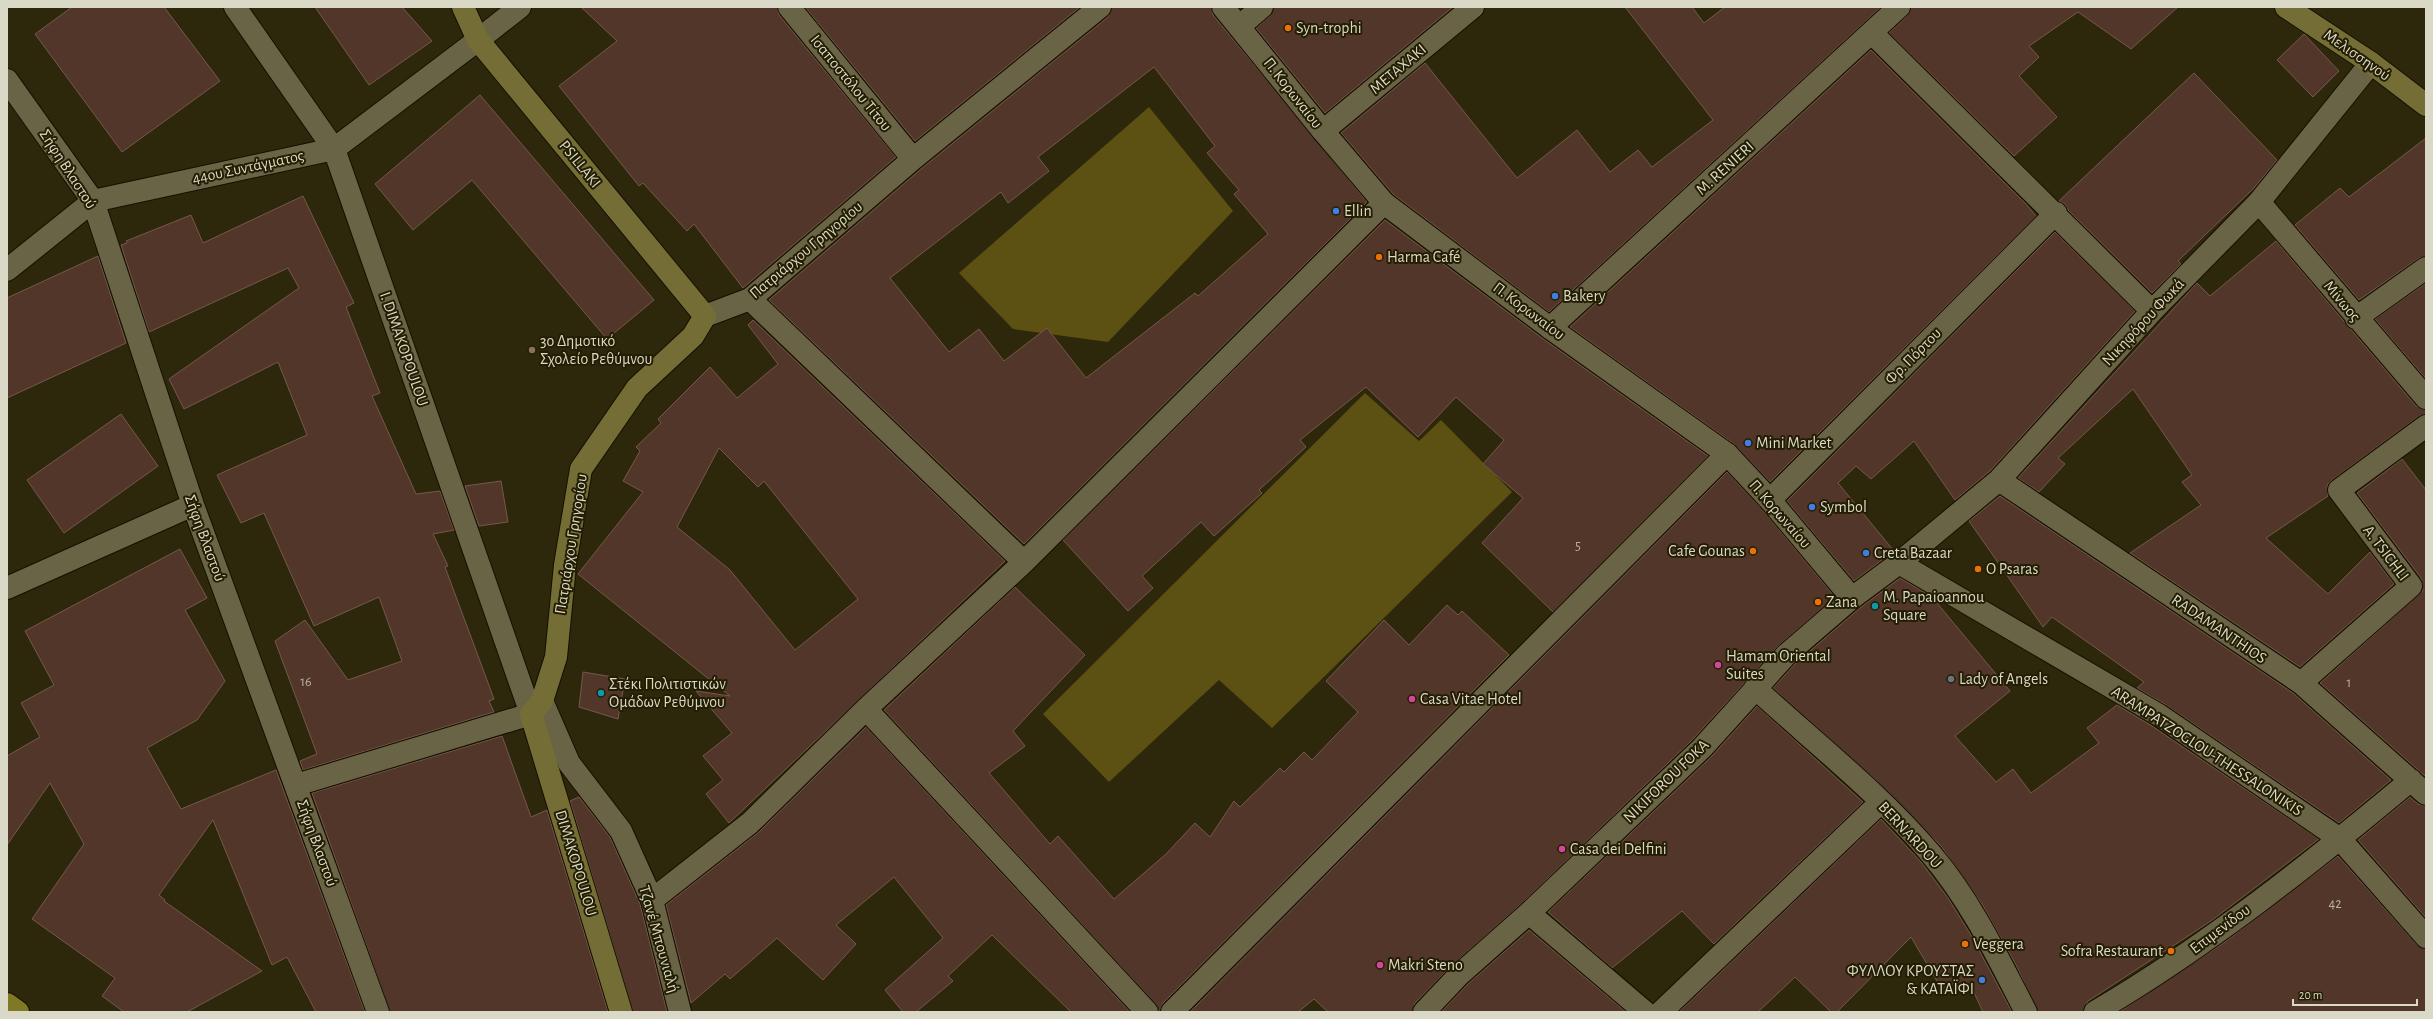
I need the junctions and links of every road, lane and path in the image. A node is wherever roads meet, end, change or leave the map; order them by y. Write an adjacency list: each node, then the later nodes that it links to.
1 (235, 7): 18 (street, I. DIMAKOPOULOU)
2 (463, 7): 13 (street, PSILLAKI)
3 (520, 7): 13 (street, 44ου Συντάγματος)
4 (790, 7): 19 (street, Ισαποστόλου Τίτου)
5 (1100, 7): 19 (street, Πατριάρχου Γρηγορίου)
6 (1223, 7): 11 (street, Π. Κορωναίου)
7 (1262, 7): 11 (street)
8 (1472, 7): 17 (street, METAXAKI)
9 (1899, 7): 12 (street, M. RENIERI)
10 (2286, 7): 14 (street, Μελισσηνού)
11 (1240, 26): 17 (street, Π. Κορωναίου)
12 (1872, 33): 23 (street); 30 (street, M. RENIERI)
13 (478, 40): 18 (street, 44ου Συντάγματος); 28 (street, PSILLAKI)
14 (2370, 63): 16 (street, Μελισσηνού); 21 (street, Νικηφόρου Φωκά)
15 (7, 80): 20 (street, Σήφη Βλαστού)
16 (2426, 104)
17 (1323, 131): 22 (street, Π. Κορωναίου)
18 (334, 148): 20 (street, 44ου Συντάγματος); 43 (street, I. DIMAKOPOULOU)
19 (913, 160): 26 (street, Πατριάρχου Γρηγορίου)
20 (93, 201): 25 (street, 44ου Συντάγματος); 36 (street, Σήφη Βλαστού)
21 (2259, 202): 27 (street, Νικηφόρου Φωκά); 29 (street, Μίνωος)
22 (1384, 203): 30 (street, Π. Κορωναίου); 37 (street)
23 (2056, 213): 27 (street); 35 (street, Φρ. Πόρτου)
24 (2426, 268): 29 (street)
25 (7, 270)
26 (750, 299): 28 (street, Πατριάρχου Γρηγορίου); 37 (street)
27 (2152, 311): 34 (street, Νικηφόρου Φωκά)
28 (705, 316): 43 (street, Πατριάρχου Γρηγορίου)
29 (2356, 318): 31 (street, Μίνωος)
30 (1550, 328): 33 (street, Π. Κορωναίου)
31 (2426, 398)
32 (2426, 426): 41 (street, A. TSICHLI)
33 (1726, 454): 35 (street, Π. Κορωναίου); 58 (street)
34 (1999, 480): 38 (street, Νικηφόρου Φωκά); 41 (street, RADAMANTHIOS)
35 (1770, 500): 40 (street, Π. Κορωναίου)
36 (193, 505): 39 (street); 45 (street, Σήφη Βλαστού)
37 (1024, 562): 44 (street)
38 (1899, 563): 40 (street); 48 (street, ARAMPATZOGLOU-THESSALONIKIS)
39 (7, 588)
40 (1852, 598): 42 (street, NIKIFOROU FOKA)
41 (2302, 683): 46 (street, RADAMANTHIOS)
42 (1755, 688): 47 (street, BERNARDOU); 50 (street, NIKIFOROU FOKA)
43 (537, 707): 45 (street); 49 (street, Τζανέ Μπουνιαλή); 55 (street, DIMAKOPOULOU)
44 (866, 709): 49 (street); 57 (street)
45 (296, 785): 54 (street, Σήφη Βλαστού)
46 (2418, 787): 48 (street, Επιμενίδου)
47 (1881, 802): 61 (street); 62 (street, BERNARDOU)
48 (2340, 839): 51 (street, ARAMPATZOGLOU-THESSALONIKIS); 63 (street, Επιμενίδου)
49 (652, 900): 56 (street, Τζανέ Μπουνιαλή)
50 (1529, 913): 59 (street, NIKIFOROU FOKA); 60 (street)
51 (2426, 937)
52 (7, 1004): 53 (main road)
53 (18, 1012)
54 (378, 1012)
55 (621, 1012)
56 (680, 1012)
57 (1147, 1012)
58 (1172, 1012)
59 (1424, 1012)
60 (1645, 1012)
61 (1661, 1012)
62 (2026, 1012)
63 (2095, 1012)

